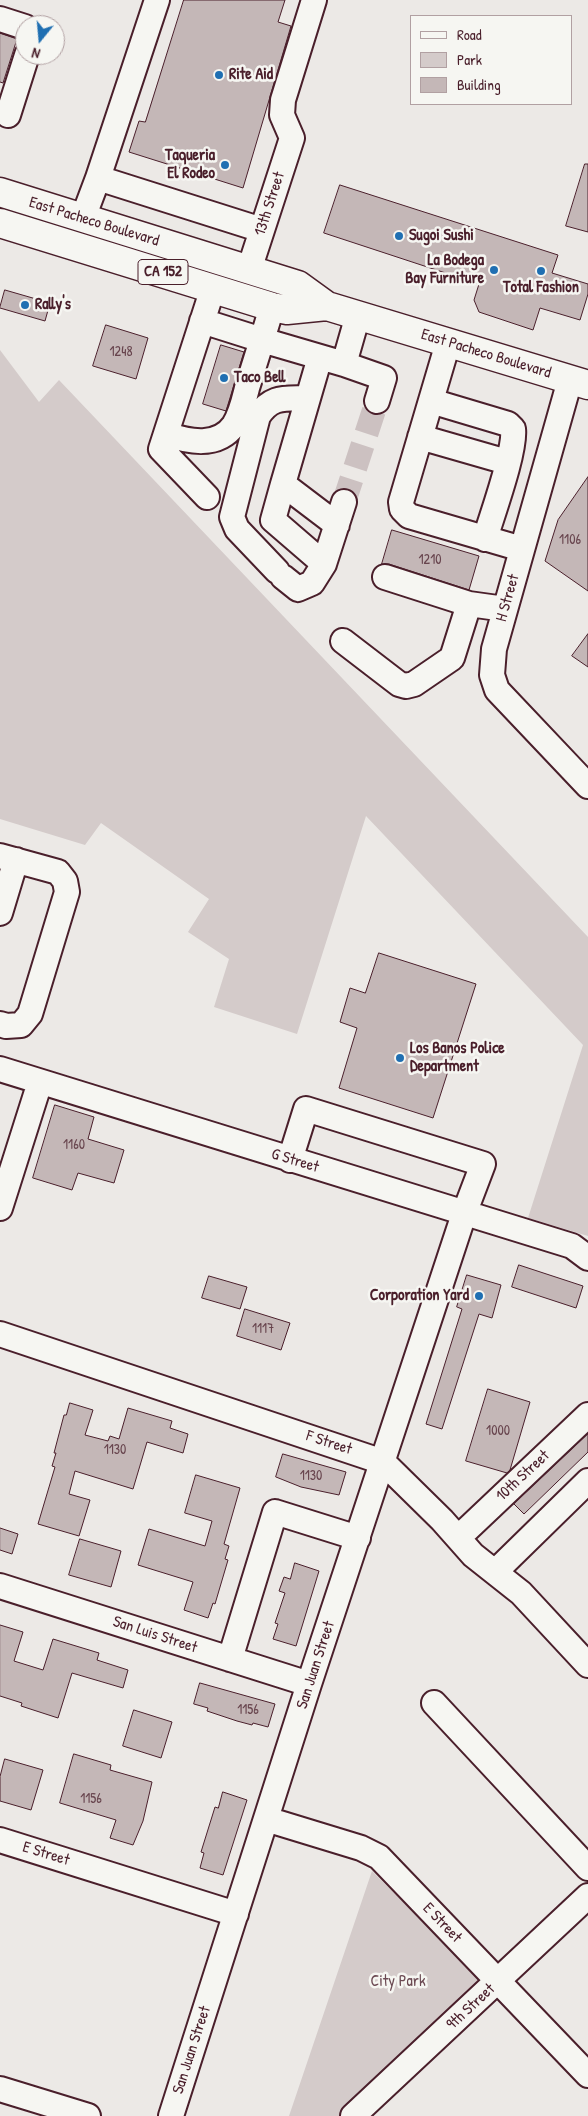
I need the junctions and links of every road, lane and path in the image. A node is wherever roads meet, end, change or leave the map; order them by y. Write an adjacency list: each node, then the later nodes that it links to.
1 (157, 0): 7 (street)
2 (314, 0): 11 (street, 13th Street)
3 (0, 19): 4 (street)
4 (15, 24)
5 (24, 65): 6 (street)
6 (8, 115)
7 (98, 178): 9 (street); 11 (street)
8 (0, 192): 9 (highway, East Pacheco Boulevard / CA 152)
9 (83, 218): 13 (highway, East Pacheco Boulevard / CA 152)
10 (0, 223): 12 (highway, East Pacheco Boulevard / CA 152)
11 (262, 230): 13 (street, 13th Street)
12 (128, 262): 13 (highway); 14 (highway, East Pacheco Boulevard / CA 152)
13 (250, 270): 15 (highway, East Pacheco Boulevard / CA 152)
14 (213, 288): 16 (highway, East Pacheco Boulevard / CA 152); 18 (street)
15 (327, 306): 16 (highway, East Pacheco Boulevard / CA 152); 17 (highway, East Pacheco Boulevard / CA 152)
16 (272, 307): 19 (street)
17 (358, 315): 20 (highway, East Pacheco Boulevard / CA 152); 22 (street)
18 (202, 321): 19 (street); 27 (street)
19 (262, 340): 21 (street); 27 (street)
20 (448, 343): 23 (highway, East Pacheco Boulevard / CA 152); 26 (street)
21 (320, 357): 22 (street); 24 (street)
22 (344, 364): 25 (street)
23 (579, 383): 30 (street, H Street)
24 (308, 398): 31 (street); 37 (street)
25 (377, 401)
26 (431, 401): 28 (street); 29 (street)
27 (166, 434): 32 (street)
28 (420, 437): 29 (street); 35 (street)
29 (507, 464): 30 (street); 35 (street)
30 (543, 477): 36 (street, H Street)
31 (283, 484): 34 (street); 37 (street)
32 (208, 497)
33 (344, 502): 34 (street)
34 (337, 525): 37 (street)
35 (485, 539): 36 (street)
36 (522, 549): 40 (street, H Street)
37 (324, 564)
38 (385, 577): 39 (street)
39 (469, 604): 40 (street); 41 (street)
40 (506, 609): 42 (street, H Street)
41 (343, 641)
42 (588, 786)
43 (8, 858): 44 (street); 45 (street)
44 (0, 913)
45 (0, 1024)
46 (0, 1069): 47 (street, G Street)
47 (40, 1082): 48 (street, G Street); 49 (street)
48 (290, 1160): 50 (street, G Street); 50 (street, San Juan Street)
49 (0, 1208)
50 (464, 1214): 51 (street, G Street); 54 (street, San Juan Street)
51 (588, 1258)
52 (0, 1334): 54 (street, F Street)
53 (588, 1415): 57 (street, 10th Street)
54 (383, 1462): 56 (street, San Juan Street); 57 (street, F Street)
55 (588, 1481): 58 (street)
56 (358, 1538): 60 (street); 62 (street, San Juan Street)
57 (458, 1538): 58 (street, F Street)
58 (494, 1572): 61 (street, F Street)
59 (0, 1586): 60 (street, San Luis Street)
60 (230, 1659): 62 (street, San Luis Street)
61 (588, 1664)
62 (310, 1684): 64 (street, San Juan Street)
63 (434, 1703): 66 (street)
64 (266, 1819): 68 (street, San Juan Street); 69 (street, E Street)
65 (0, 1840): 68 (street, E Street)
66 (588, 1868)
67 (588, 1896): 69 (street, 9th Street)
68 (236, 1914): 73 (street, San Juan Street)
69 (498, 1982): 70 (street, E Street); 74 (street, 9th Street)
70 (588, 2075)
71 (0, 2089): 72 (street)
72 (88, 2116)
73 (171, 2116)
74 (353, 2116)

